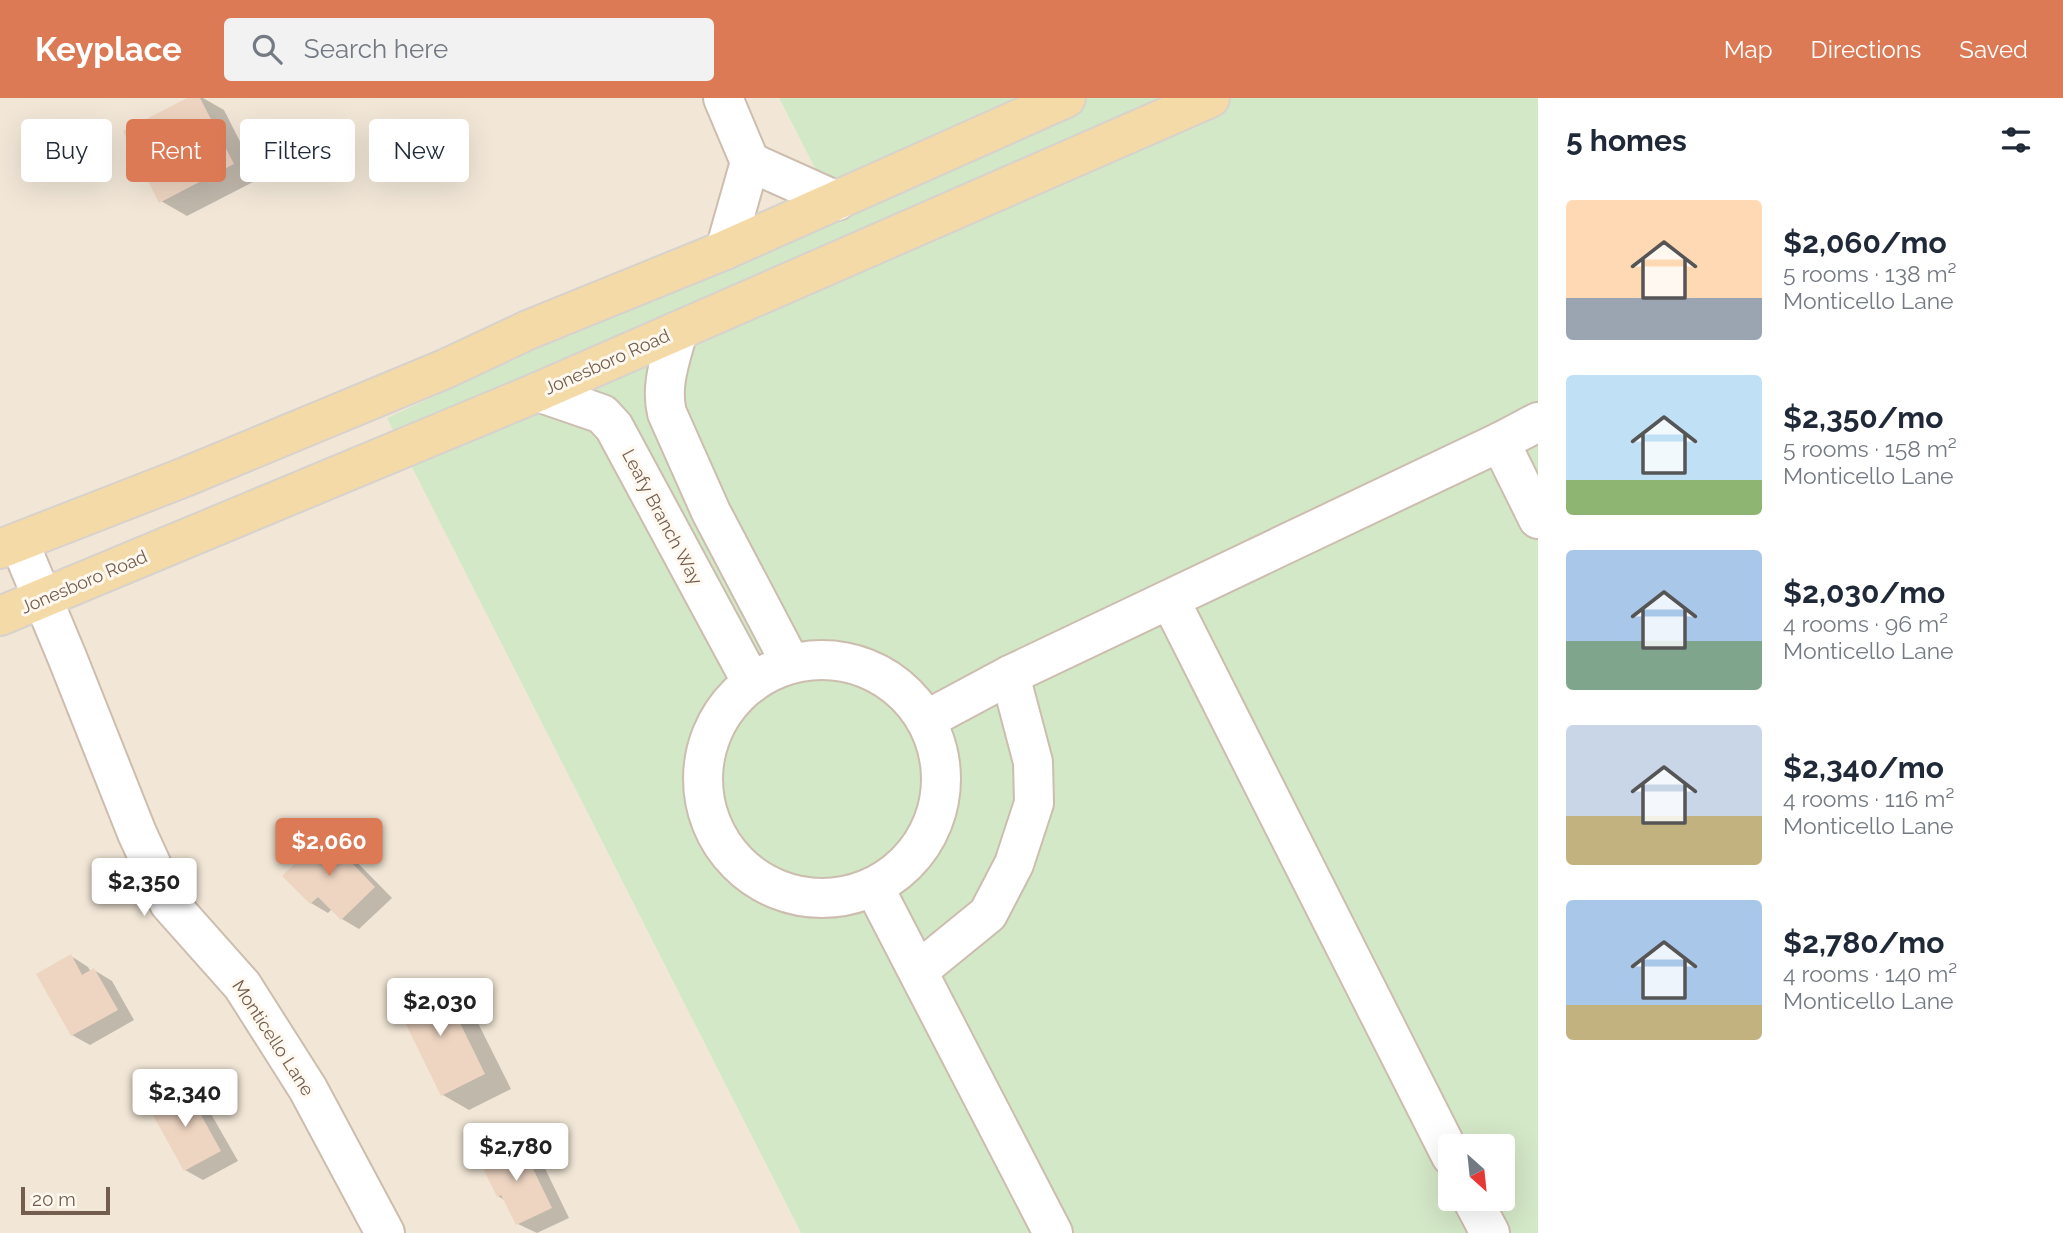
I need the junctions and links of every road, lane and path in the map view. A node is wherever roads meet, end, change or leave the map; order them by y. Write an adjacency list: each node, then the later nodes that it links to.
1 (723, 98): 4 (street)
2 (1066, 98): 5 (main road)
3 (1210, 98): 7 (main road, Jonesboro Road)
4 (750, 162): 5 (street); 6 (street)
5 (837, 201): 6 (main road)
6 (725, 250): 14 (main road)
7 (678, 331): 8 (main road, Jonesboro Road); 11 (street)
8 (538, 392): 13 (street, Leafy Branch Way); 15 (main road, Jonesboro Road)
9 (1538, 422): 10 (street)
10 (1500, 442): 12 (street); 16 (street)
11 (711, 512): 13 (street); 18 (street)
12 (1538, 519)
13 (669, 533): 20 (street, Leafy Branch Way)
14 (9, 546): 15 (street, Monticello Lane)
15 (42, 600): 17 (main road, Jonesboro Road); 26 (street, Monticello Lane)
16 (1170, 600): 19 (street); 24 (street)
17 (0, 616)
18 (790, 664): 20 (street); 21 (street)
19 (1010, 675): 21 (street); 23 (street)
20 (752, 683): 22 (street)
21 (926, 720): 22 (street)
22 (874, 887): 23 (street)
23 (918, 971): 27 (street)
24 (1440, 1134)
25 (1478, 1211): 28 (street)
26 (385, 1233)
27 (1053, 1233)
28 (1490, 1233)

